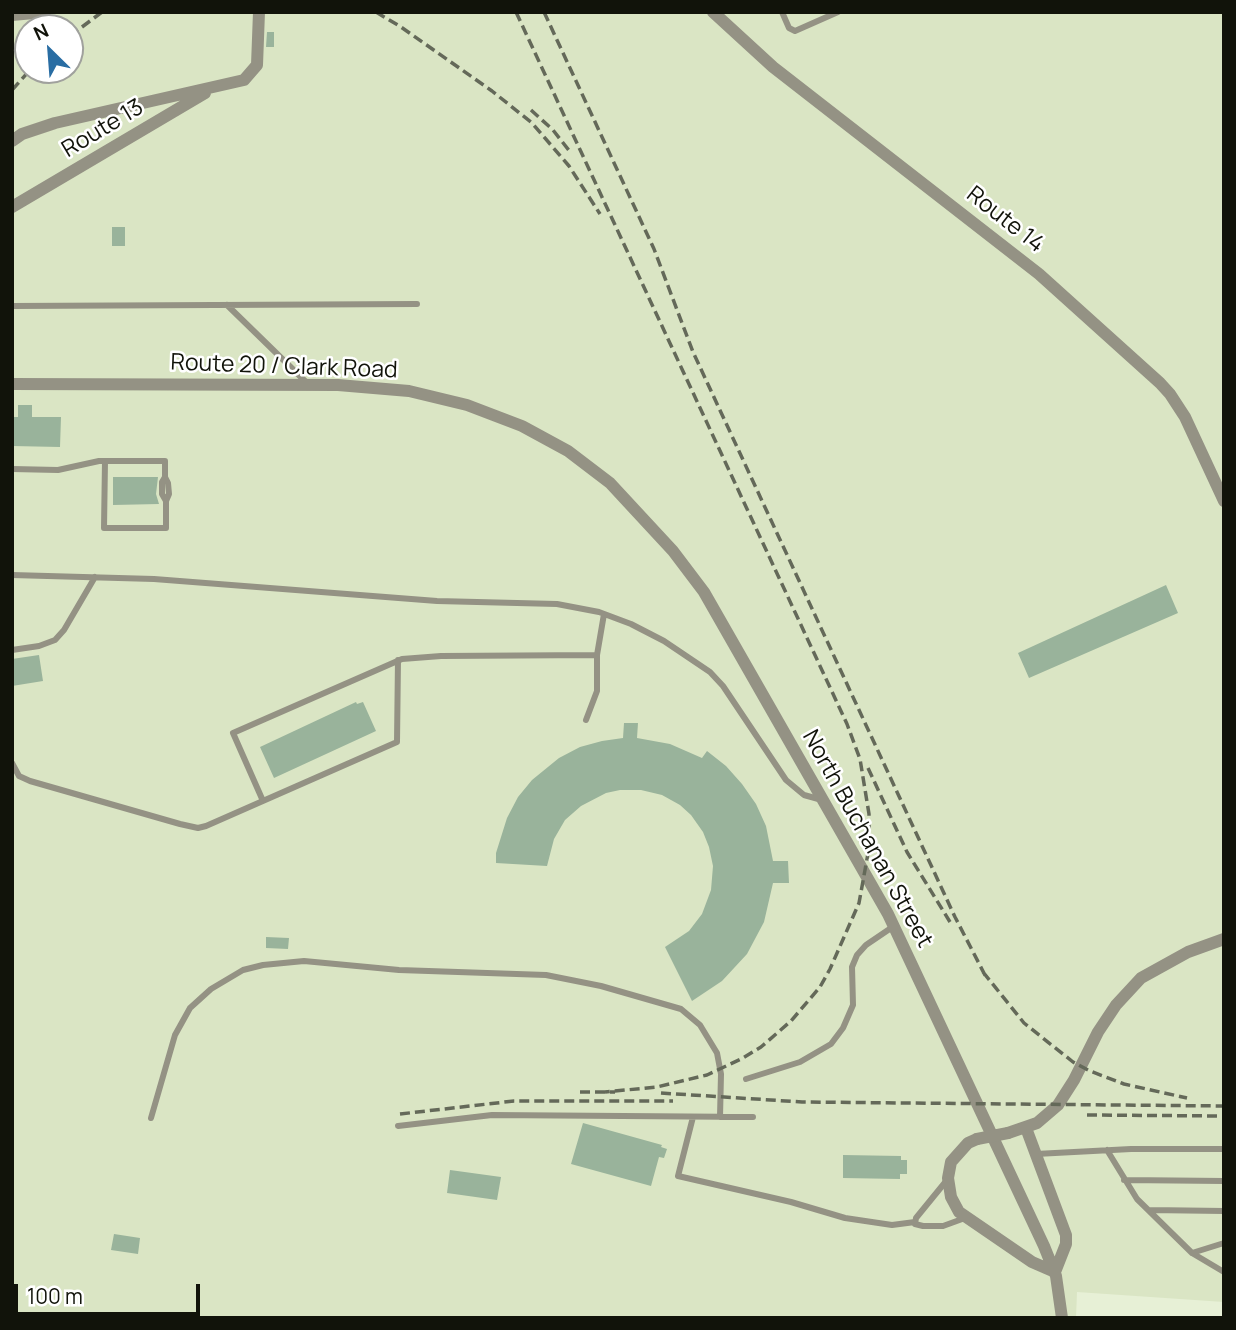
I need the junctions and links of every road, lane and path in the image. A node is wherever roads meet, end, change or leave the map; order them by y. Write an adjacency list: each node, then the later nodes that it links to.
1 (45, 12): 6 (street)
2 (260, 12): 7 (street, Route 13)
3 (713, 12): 18 (street, Route 14)
4 (782, 12): 5 (lane)
5 (838, 12)
6 (12, 15)
7 (215, 87): 8 (street, Route 13); 9 (street, Route 13)
8 (12, 141)
9 (12, 207)
10 (416, 304): 11 (lane)
11 (227, 305): 12 (lane); 14 (lane)
12 (12, 306)
13 (12, 384): 14 (street, Route 20 / Clark Road)
14 (308, 385): 15 (street, Route 20 / Clark Road)
15 (547, 439): 27 (street, North Buchanan Street)
16 (104, 461): 16 (lane); 17 (lane)
17 (12, 469)
18 (1224, 501)
19 (12, 575): 20 (lane)
20 (95, 577): 21 (lane); 22 (lane)
21 (604, 614): 23 (lane); 27 (lane)
22 (12, 650)
23 (597, 656): 24 (lane); 25 (lane)
24 (398, 660): 28 (lane); 28 (lane)
25 (586, 720)
26 (12, 763): 28 (lane)
27 (823, 800): 29 (street, North Buchanan Street)
28 (263, 801)
29 (894, 926): 31 (lane); 50 (street, North Buchanan Street)
30 (1224, 939): 37 (street)
31 (746, 1079)
32 (693, 1117): 33 (lane); 36 (lane); 47 (lane)
33 (720, 1117): 34 (lane); 35 (lane)
34 (753, 1117)
35 (151, 1118)
36 (398, 1126)
37 (1026, 1128): 40 (street); 41 (street, bridge)
38 (1107, 1150): 39 (lane); 40 (lane); 42 (lane)
39 (1224, 1150)
40 (1036, 1154): 50 (street)
41 (948, 1178): 46 (street); 47 (lane)
42 (1124, 1180): 43 (lane); 44 (lane)
43 (1224, 1181)
44 (1148, 1210): 45 (lane); 49 (lane)
45 (1224, 1211)
46 (965, 1218): 47 (lane); 50 (street)
47 (915, 1222)
48 (1224, 1243): 49 (lane)
49 (1192, 1254): 51 (lane)
50 (1055, 1272): 52 (street, North Buchanan Street)
51 (1224, 1272)
52 (1062, 1318)

